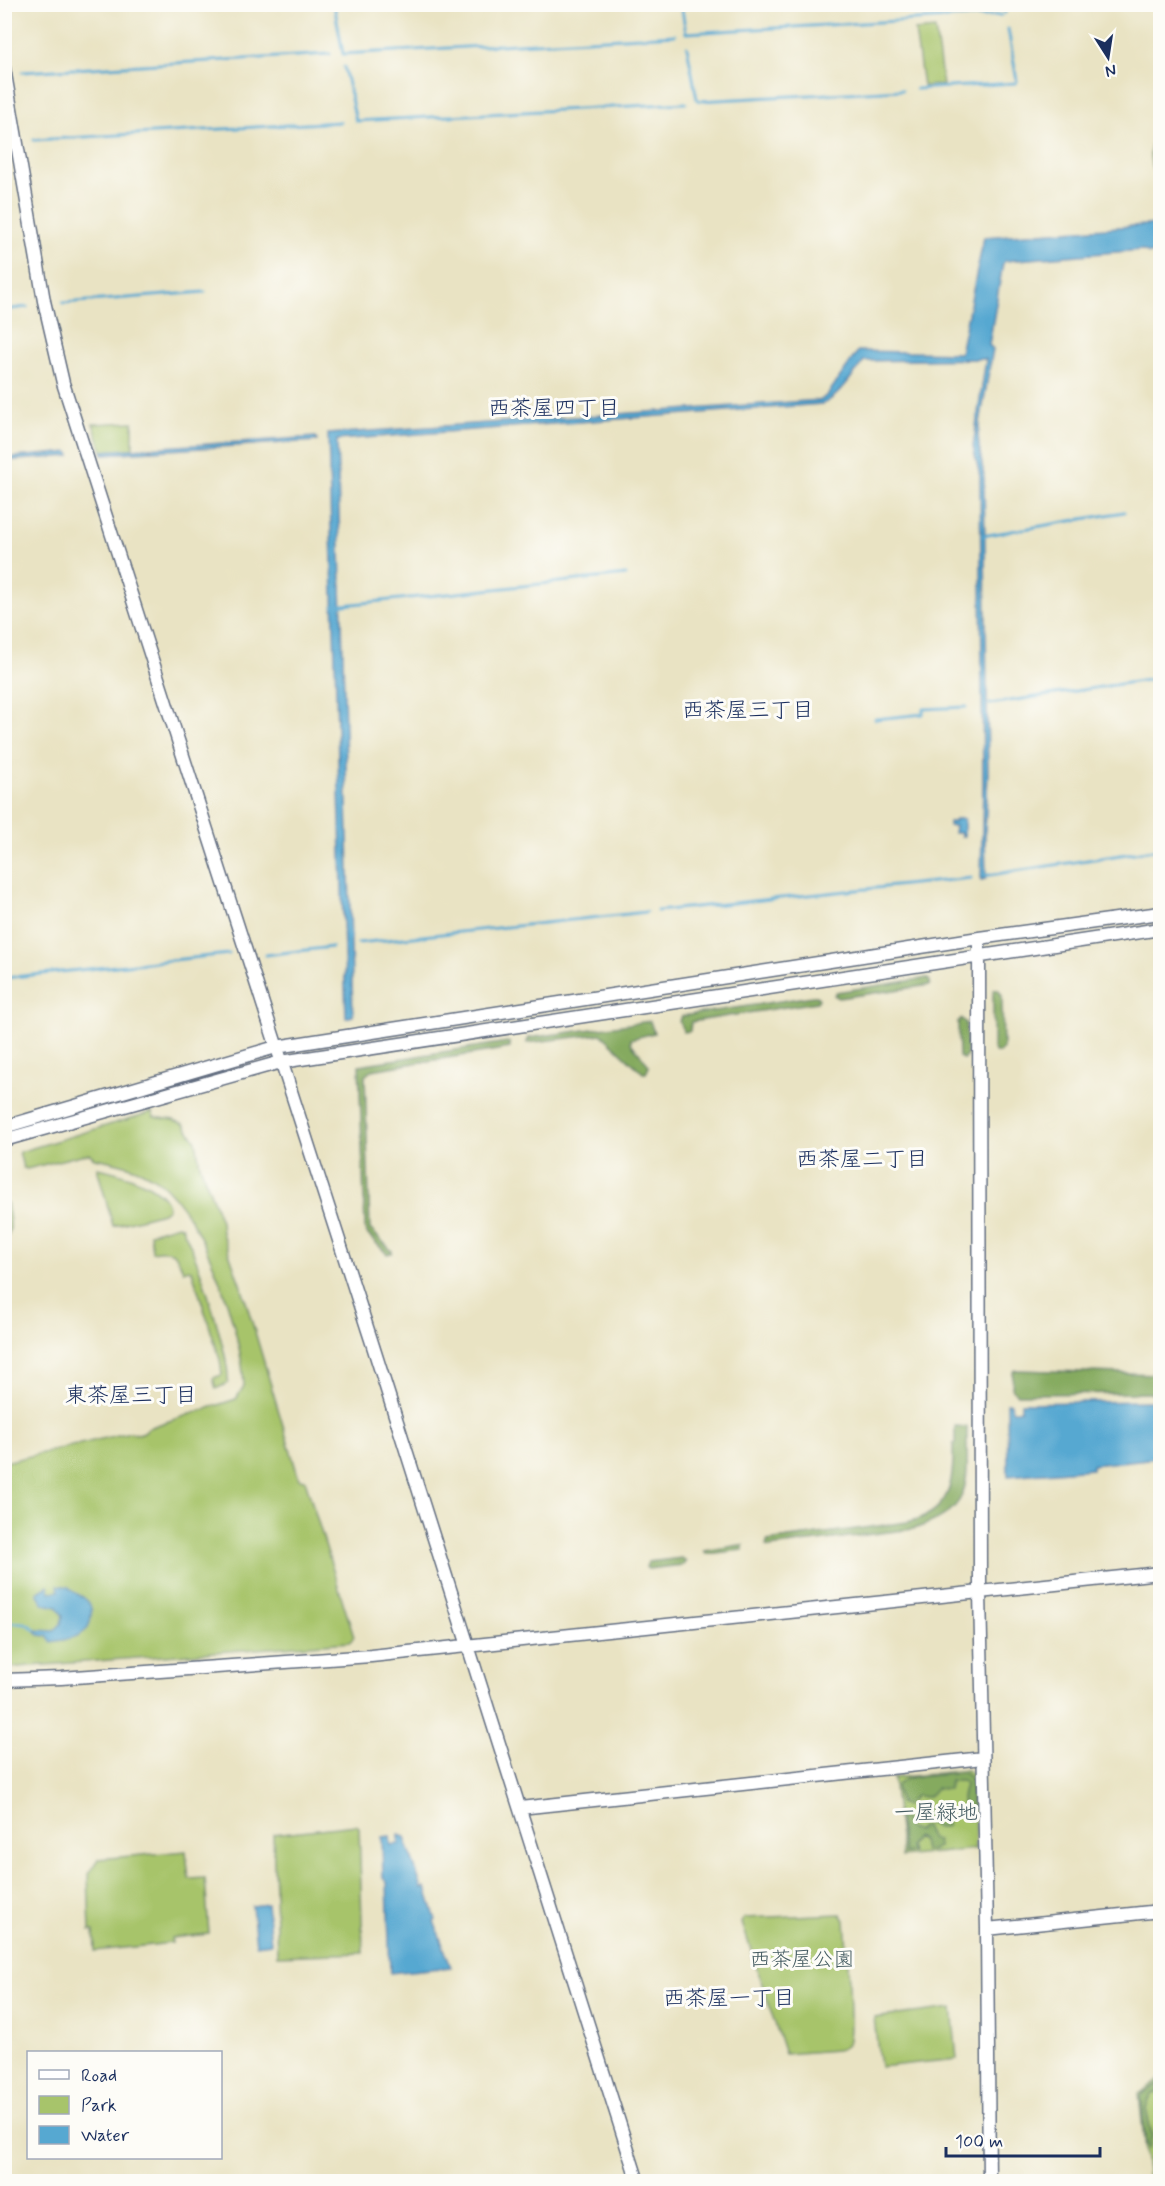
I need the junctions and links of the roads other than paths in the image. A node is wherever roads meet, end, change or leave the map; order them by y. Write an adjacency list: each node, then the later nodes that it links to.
1 (4, 68): 6 (street)
2 (1161, 913): 4 (street)
3 (1161, 929): 5 (street)
4 (979, 938): 5 (street); 6 (street)
5 (979, 957): 7 (street); 11 (street)
6 (276, 1047): 7 (street); 8 (street)
7 (281, 1062): 9 (street); 12 (street)
8 (4, 1127)
9 (4, 1140)
10 (1161, 1573): 11 (street)
11 (980, 1592): 12 (street); 14 (street)
12 (466, 1646): 13 (street); 15 (street)
13 (4, 1680)
14 (983, 1758): 15 (street); 17 (street)
15 (520, 1808): 18 (street)
16 (1161, 1911): 17 (street)
17 (987, 1929): 19 (street)
18 (638, 2181)
19 (989, 2181)

